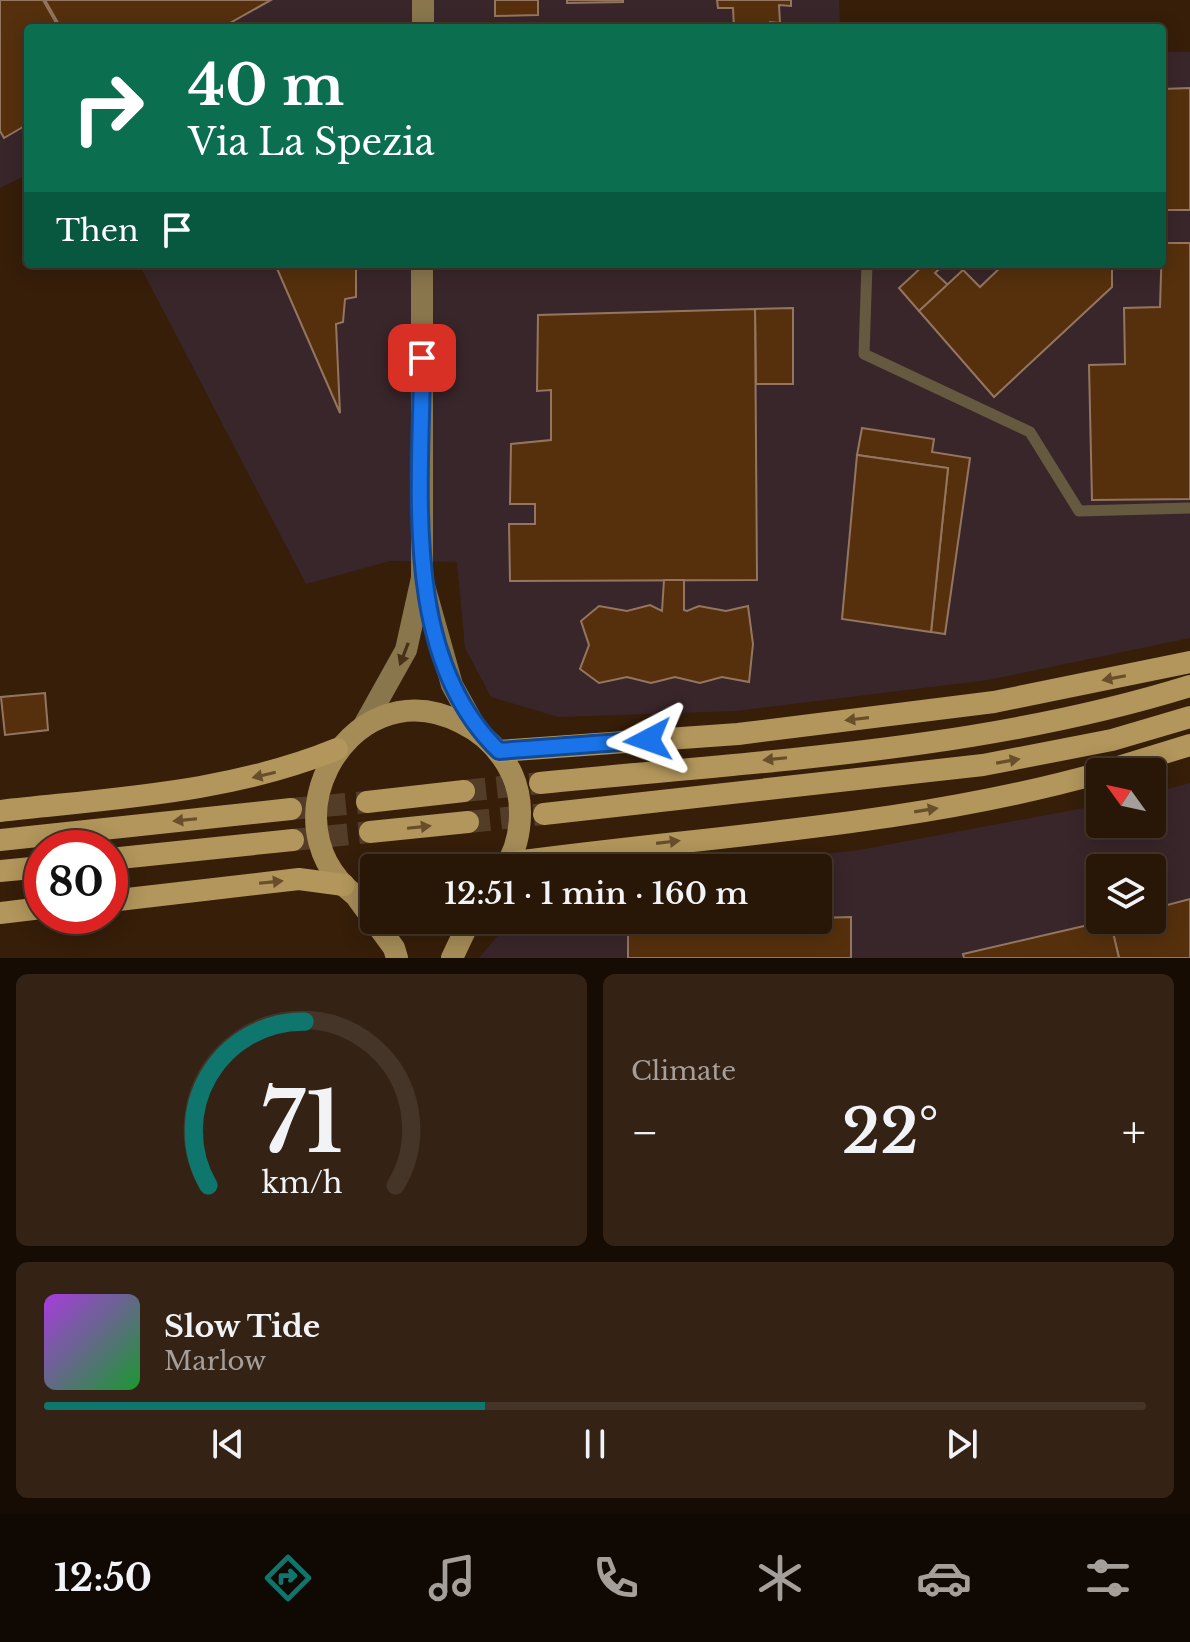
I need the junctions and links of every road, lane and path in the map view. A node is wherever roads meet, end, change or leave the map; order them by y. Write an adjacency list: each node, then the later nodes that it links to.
1 (423, 0): 2 (main road)
2 (423, 24)
3 (422, 268): 6 (main road)
4 (867, 268): 5 (lane)
5 (1190, 508)
6 (422, 578): 10 (main road, one-way to 10); 11 (main road)
7 (1190, 662): 14 (highway, one-way to 14)
8 (1190, 686): 17 (highway, one-way to 17)
9 (1190, 717): 22 (highway, one-way to 9)
10 (363, 727): 11 (main road); 13 (main road)
11 (477, 730): 14 (main road)
12 (1190, 745): 15 (highway)
13 (337, 749): 21 (highway, one-way to 21); 32 (main road)
14 (499, 751): 27 (main road)
15 (1147, 758)
16 (1086, 776): 28 (highway, one-way to 16)
17 (540, 783)
18 (464, 791): 19 (highway)
19 (367, 802)
20 (291, 809): 25 (highway, one-way to 25)
21 (0, 811)
22 (544, 814)
23 (468, 822): 24 (highway, one-way to 23)
24 (370, 832)
25 (0, 840)
26 (293, 840): 29 (highway)
27 (511, 854)
28 (599, 854)
29 (128, 857)
30 (24, 869): 31 (highway)
31 (0, 871)
32 (358, 896): 33 (highway, one-way to 32); 37 (main road)
33 (128, 899)
34 (24, 910): 35 (highway)
35 (0, 913)
36 (463, 934): 38 (main road)
37 (397, 958)
38 (452, 958)

